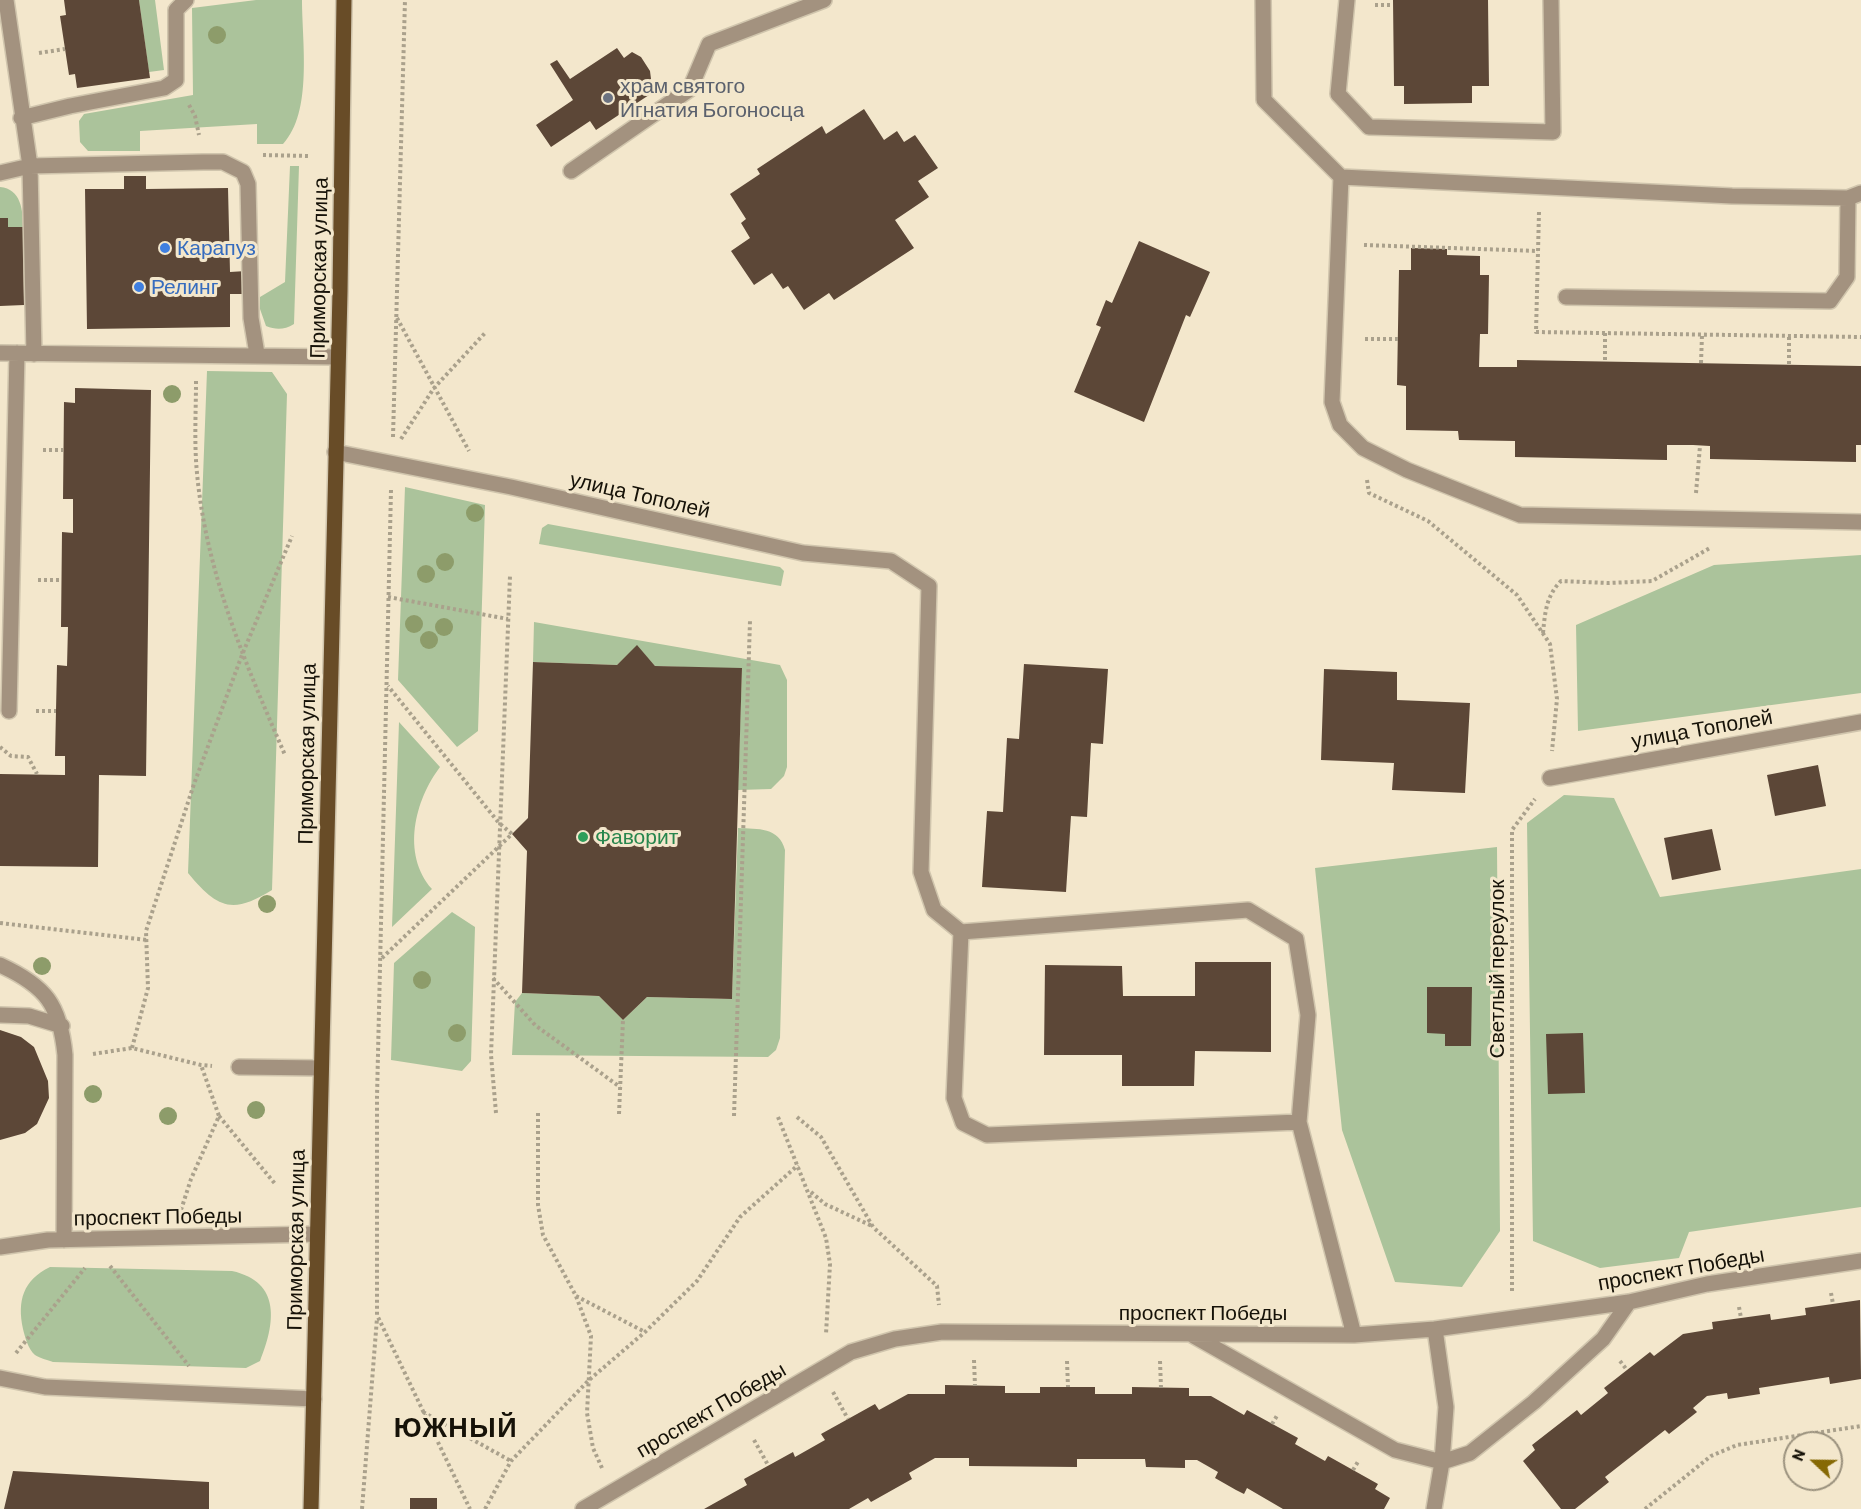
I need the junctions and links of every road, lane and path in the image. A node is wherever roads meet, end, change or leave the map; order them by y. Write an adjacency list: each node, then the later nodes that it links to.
1 (6, 0): 12 (street)
2 (186, 0): 11 (street)
3 (344, 0): 38 (main road, Приморская улица)
4 (405, 0): 26 (path)
5 (824, 0): 17 (street)
6 (1263, 0): 19 (street)
7 (1347, 0): 8 (street)
8 (1551, 0)
9 (1365, 5): 10 (path)
10 (1393, 5)
11 (176, 80): 12 (street); 15 (path)
12 (21, 118): 16 (street)
13 (257, 155): 14 (path)
14 (308, 156)
15 (203, 162): 16 (street); 37 (street)
16 (30, 166): 18 (street); 36 (street)
17 (571, 171)
18 (0, 173)
19 (1341, 177): 20 (street); 23 (street)
20 (1854, 196): 25 (street)
21 (1539, 218): 22 (path)
22 (1539, 238)
23 (1336, 244): 24 (path); 44 (street)
24 (1538, 251)
25 (1566, 297)
26 (397, 317): 42 (path); 42 (path)
27 (485, 333): 42 (path)
28 (1605, 333): 39 (path)
29 (1702, 335): 40 (path)
30 (1789, 336): 41 (path)
31 (1365, 339): 32 (path)
32 (1398, 339)
33 (0, 353): 34 (street)
34 (17, 353): 36 (street); 59 (street)
35 (195, 353): 36 (street); 37 (street); 57 (path)
36 (34, 354)
37 (258, 354): 38 (street)
38 (338, 357): 45 (main road, Приморская улица)
39 (1605, 361)
40 (1701, 363)
41 (1789, 364)
42 (434, 388): 46 (path)
43 (1700, 446): 48 (path)
44 (1363, 448): 48 (street); 56 (path)
45 (335, 453): 46 (street, улица Тополей); 80 (main road, Приморская улица)
46 (485, 482): 68 (street, улица Тополей)
47 (391, 501): 53 (path)
48 (1694, 520): 49 (street)
49 (1724, 521): 50 (street); 56 (path)
50 (1861, 522)
51 (292, 536): 57 (path)
52 (510, 576): 54 (path)
53 (388, 597): 54 (path); 58 (path)
54 (508, 620): 65 (path)
55 (750, 621): 86 (path)
56 (1543, 634): 64 (path)
57 (242, 656): 62 (path); 69 (path)
58 (387, 685): 65 (path); 70 (path)
59 (9, 711)
60 (1861, 722): 64 (street, улица Тополей)
61 (0, 747): 63 (path)
62 (285, 755)
63 (38, 774)
64 (1550, 778): 104 (path, Светлый переулок)
65 (499, 823): 66 (path); 66 (path)
66 (499, 846): 70 (path); 72 (path)
67 (0, 923): 69 (path)
68 (960, 932): 89 (street); 89 (street)
69 (147, 940): 76 (path)
70 (381, 958): 103 (path)
71 (0, 966): 75 (street)
72 (493, 978): 81 (path); 82 (path)
73 (0, 1015): 75 (street)
74 (623, 1020): 81 (path)
75 (62, 1026): 77 (street)
76 (132, 1048): 77 (path); 78 (path)
77 (65, 1055): 96 (street)
78 (201, 1065): 79 (path); 85 (path)
79 (239, 1066): 80 (street)
80 (321, 1068): 94 (main road, Приморская улица)
81 (620, 1087): 84 (path)
82 (496, 1113)
83 (538, 1113): 101 (path)
84 (619, 1114)
85 (219, 1116): 91 (path); 95 (path)
86 (734, 1116)
87 (778, 1117): 90 (path)
88 (797, 1117): 93 (path)
89 (1299, 1122): 109 (street)
90 (798, 1165): 92 (path); 106 (path)
91 (276, 1185)
92 (809, 1191): 93 (path); 112 (path)
93 (873, 1227): 107 (path)
94 (317, 1234): 95 (street, проспект Победы); 115 (main road, Приморская улица)
95 (173, 1237): 96 (street, проспект Победы)
96 (64, 1240): 97 (street, проспект Победы)
97 (0, 1247)
98 (103, 1257): 111 (path)
99 (1861, 1260): 102 (street, проспект Победы)
100 (90, 1261): 110 (path)
101 (576, 1296): 106 (path); 114 (path)
102 (1629, 1302): 104 (street, проспект Победы); 122 (street)
103 (377, 1315): 116 (path); 126 (path)
104 (1512, 1318): 105 (street, проспект Победы)
105 (1435, 1329): 109 (street, проспект Победы); 122 (street)
106 (645, 1332): 114 (path)
107 (942, 1332): 108 (street, проспект Победы); 112 (street, проспект Победы)
108 (1189, 1334): 109 (street, проспект Победы); 122 (street)
109 (1354, 1335)
110 (26, 1340)
111 (187, 1364)
112 (821, 1370): 124 (street, проспект Победы)
113 (0, 1378): 115 (street)
114 (589, 1380): 121 (path); 124 (path)
115 (314, 1399): 125 (main road, Приморская улица)
116 (423, 1412): 121 (path); 127 (path)
117 (1278, 1414): 118 (path)
118 (1272, 1424)
119 (1861, 1426): 131 (path)
120 (1360, 1457): 123 (path)
121 (511, 1461): 128 (path)
122 (1442, 1461): 130 (street)
123 (1353, 1470)
124 (612, 1492): 129 (street, проспект Победы)
125 (311, 1509)
126 (362, 1509)
127 (470, 1509)
128 (485, 1509)
129 (583, 1509)
130 (1434, 1509)
131 (1645, 1509)

